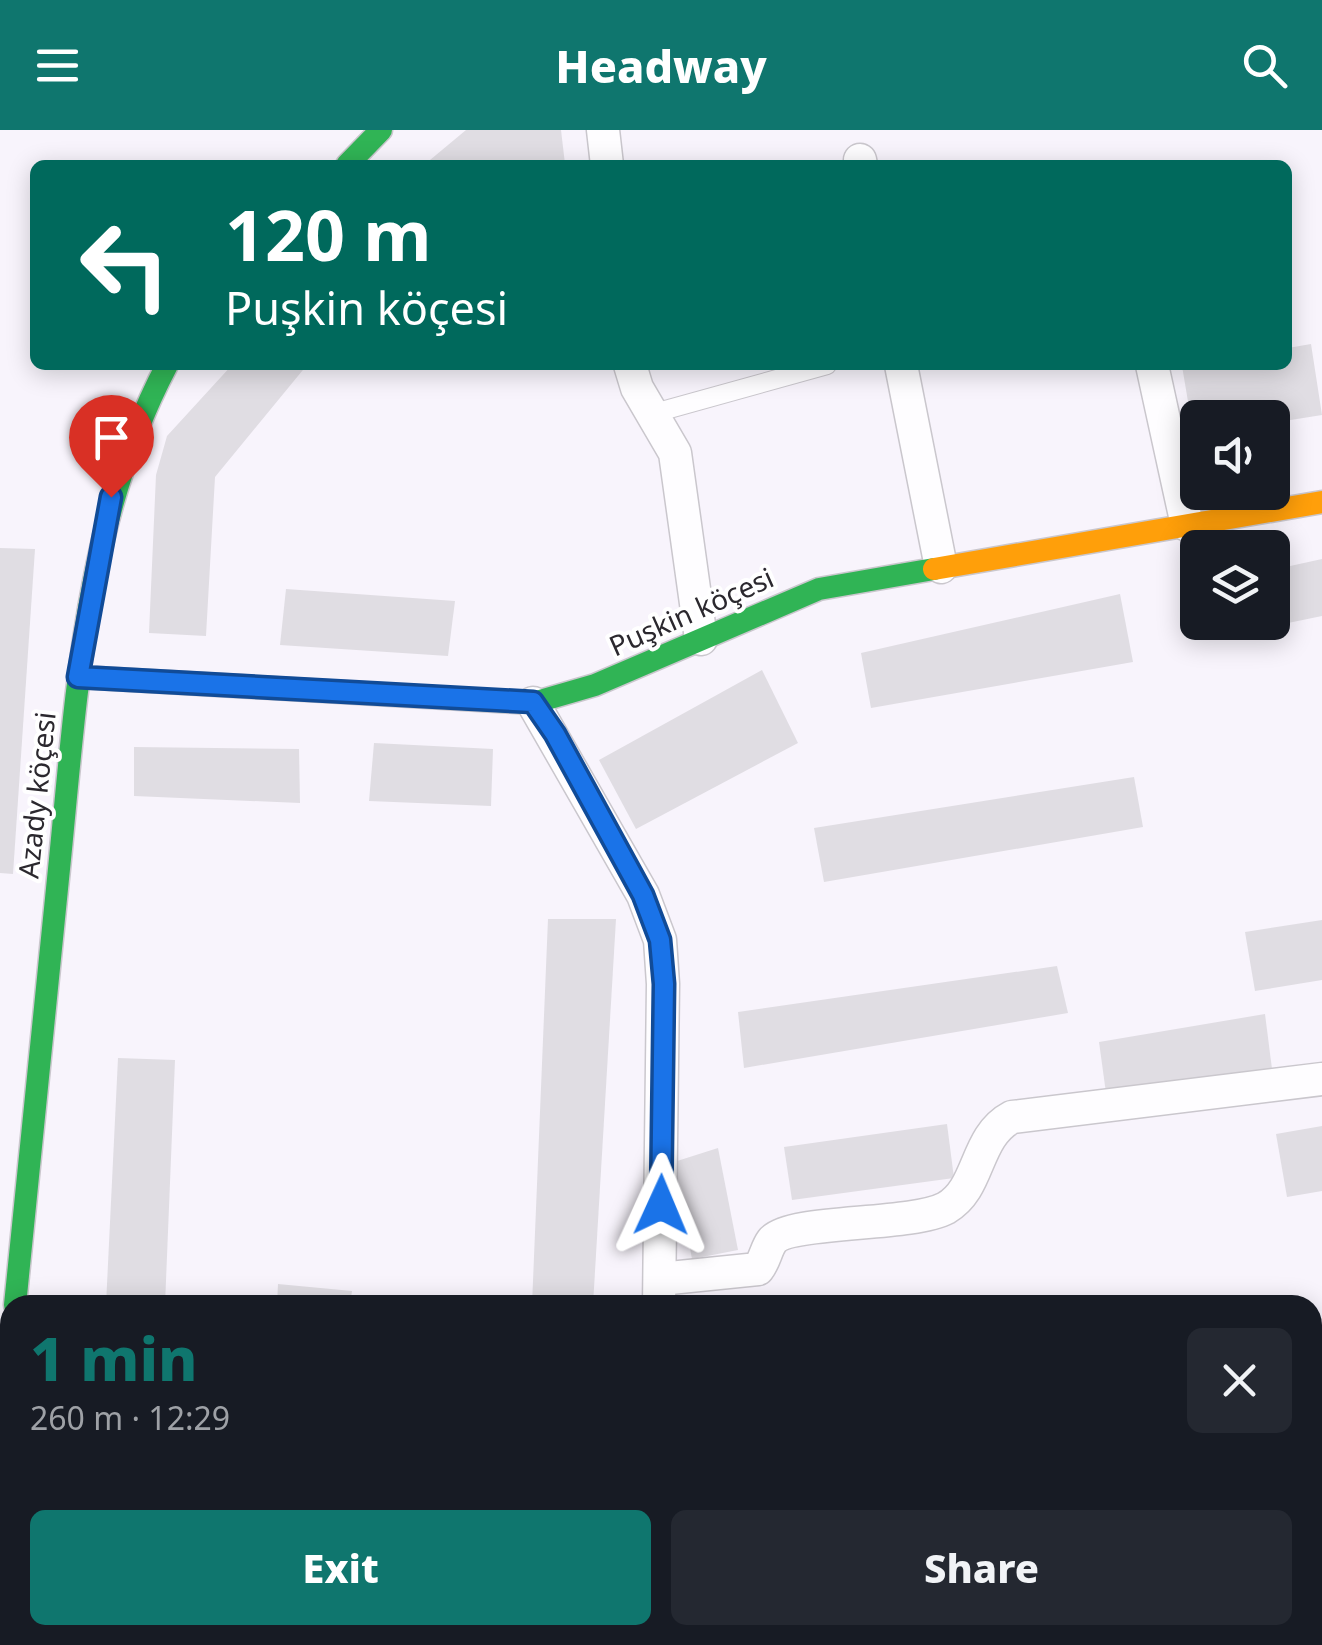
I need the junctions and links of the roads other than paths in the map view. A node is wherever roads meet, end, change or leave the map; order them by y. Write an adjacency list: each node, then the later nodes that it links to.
1 (381, 130): 3 (street)
2 (603, 130): 4 (street)
3 (352, 160)
4 (606, 160)
5 (164, 370): 15 (street, Azady köçesi)
6 (632, 370): 10 (street)
7 (808, 370): 10 (lane)
8 (902, 370): 13 (street)
9 (1153, 370): 12 (street)
10 (651, 414): 14 (street)
11 (1322, 502): 12 (street, Puşkin köçesi)
12 (1188, 525): 13 (street, Puşkin köçesi)
13 (941, 567): 14 (street, Puşkin köçesi)
14 (701, 639): 16 (street, Puşkin köçesi)
15 (78, 677): 16 (street, Puşkin köçesi); 19 (street, Azady köçesi)
16 (533, 702): 18 (street)
17 (1322, 1079): 18 (street)
18 (660, 1292)
19 (16, 1295)

